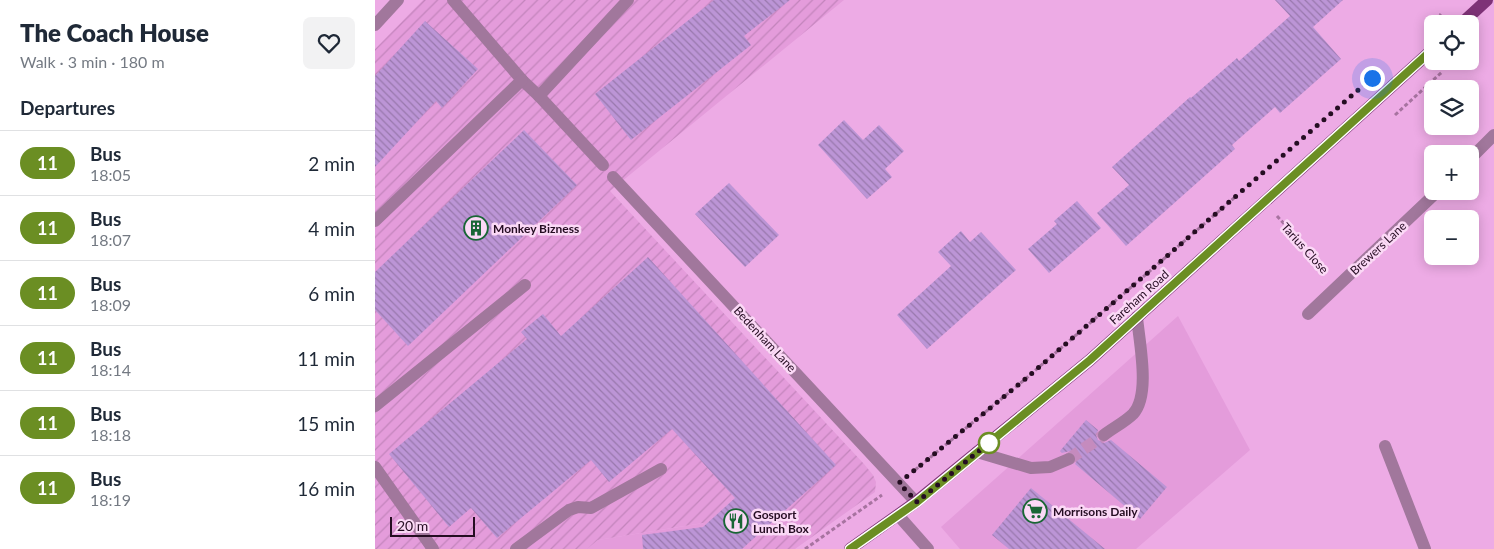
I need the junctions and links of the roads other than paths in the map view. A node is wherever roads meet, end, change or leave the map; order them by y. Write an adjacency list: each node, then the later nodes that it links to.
1 (398, 0): 6 (street)
2 (453, 0): 8 (street)
3 (628, 0): 9 (street)
4 (1487, 0): 5 (main road)
5 (1471, 15)
6 (375, 25)
7 (1424, 57): 19 (main road, Fareham Road)
8 (522, 80): 9 (street); 15 (street)
9 (539, 96): 12 (street)
10 (1494, 135): 11 (street)
11 (1479, 150)
12 (603, 165)
13 (613, 177): 27 (street, Bedenham Lane)
14 (1428, 200): 17 (street, Brewers Lane)
15 (375, 222)
16 (525, 284): 20 (street)
17 (1338, 284): 18 (street, Tarius Close)
18 (1308, 314)
19 (1137, 317): 21 (street); 23 (main road, Fareham Road)
20 (375, 406)
21 (1104, 434)
22 (1385, 446): 33 (street)
23 (977, 452): 24 (street); 27 (main road, Fareham Road)
24 (1069, 460)
25 (375, 467): 29 (street)
26 (661, 470): 30 (street)
27 (917, 502): 28 (main road, Fareham Road)
28 (898, 516): 31 (main road, Fareham Road); 32 (street)
29 (433, 549)
30 (516, 549)
31 (850, 549)
32 (928, 549)
33 (1425, 549)

